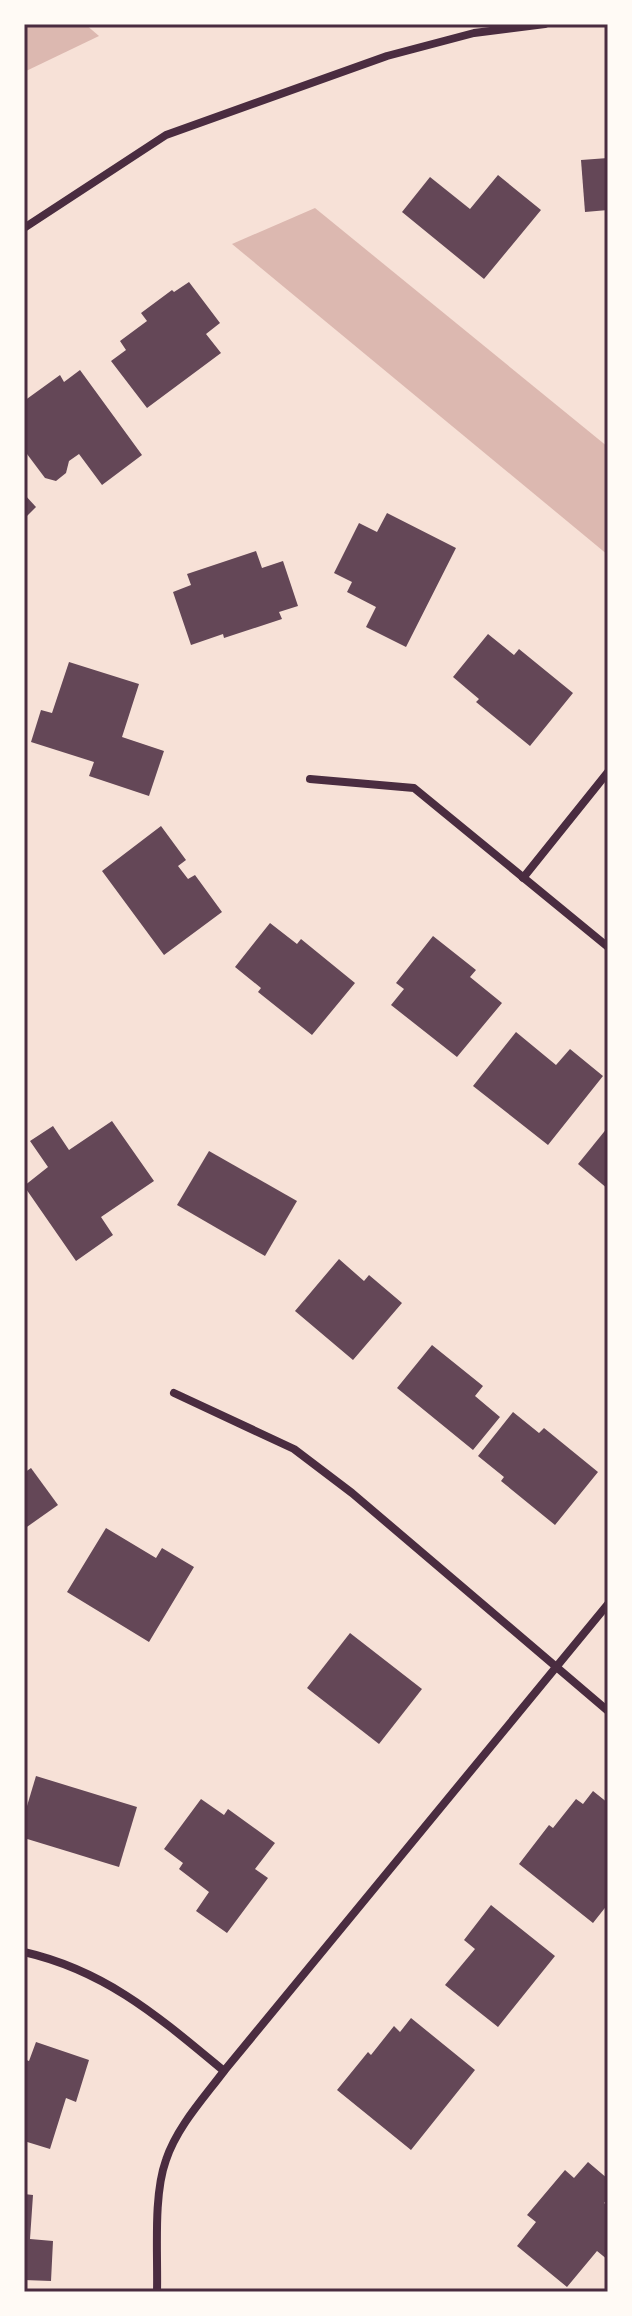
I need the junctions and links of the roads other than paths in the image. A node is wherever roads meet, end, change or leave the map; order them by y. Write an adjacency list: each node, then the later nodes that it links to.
1 (545, 24): 2 (street)
2 (24, 228)
3 (608, 772): 5 (street)
4 (310, 779): 5 (street)
5 (523, 878): 6 (street)
6 (608, 947)
7 (174, 1393): 9 (street)
8 (608, 1604): 9 (street)
9 (556, 1668): 10 (street); 12 (street)
10 (608, 1711)
11 (24, 1952): 12 (street)
12 (224, 2071): 13 (street)
13 (157, 2292)

